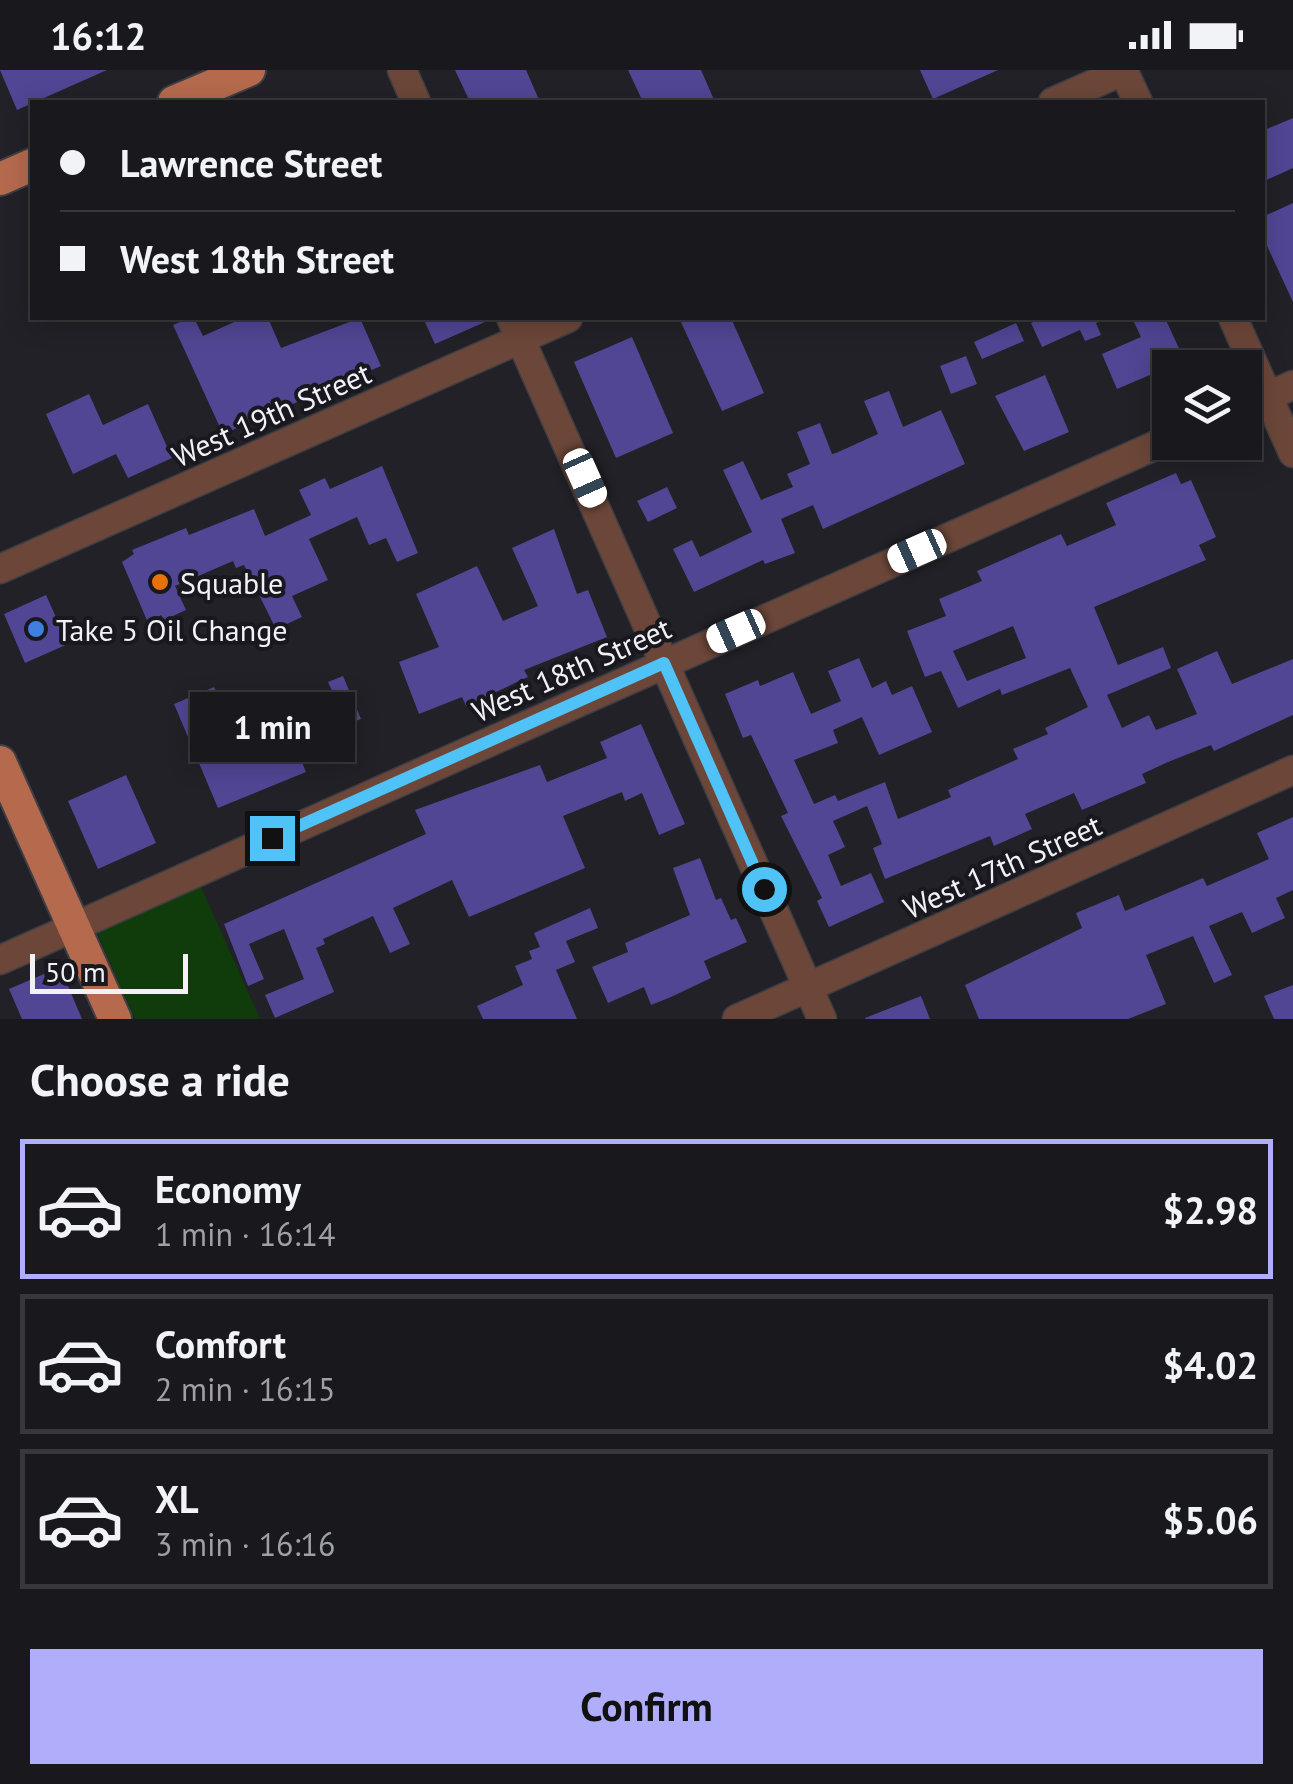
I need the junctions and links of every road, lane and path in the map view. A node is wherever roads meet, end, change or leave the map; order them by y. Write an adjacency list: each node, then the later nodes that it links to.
1 (248, 70): 4 (main road)
2 (402, 70): 5 (street)
3 (1124, 70): 6 (street); 7 (street)
4 (179, 100)
5 (415, 100)
6 (1057, 100)
7 (1137, 100)
8 (30, 166): 9 (main road)
9 (0, 180)
10 (558, 320): 12 (street, West 19th Street)
11 (1234, 320): 13 (street)
12 (516, 328): 16 (street, West 19th Street); 17 (street)
13 (1269, 396): 15 (street)
14 (1152, 447): 17 (street, West 18th Street)
15 (1293, 453)
16 (0, 569)
17 (664, 663): 20 (street, West 18th Street); 22 (street)
18 (0, 762): 20 (main road)
19 (1293, 770): 22 (street, West 17th Street)
20 (74, 927): 21 (street, West 18th Street); 23 (main road)
21 (0, 960)
22 (808, 987): 24 (street, West 17th Street); 25 (street)
23 (115, 1019)
24 (737, 1019)
25 (822, 1019)

